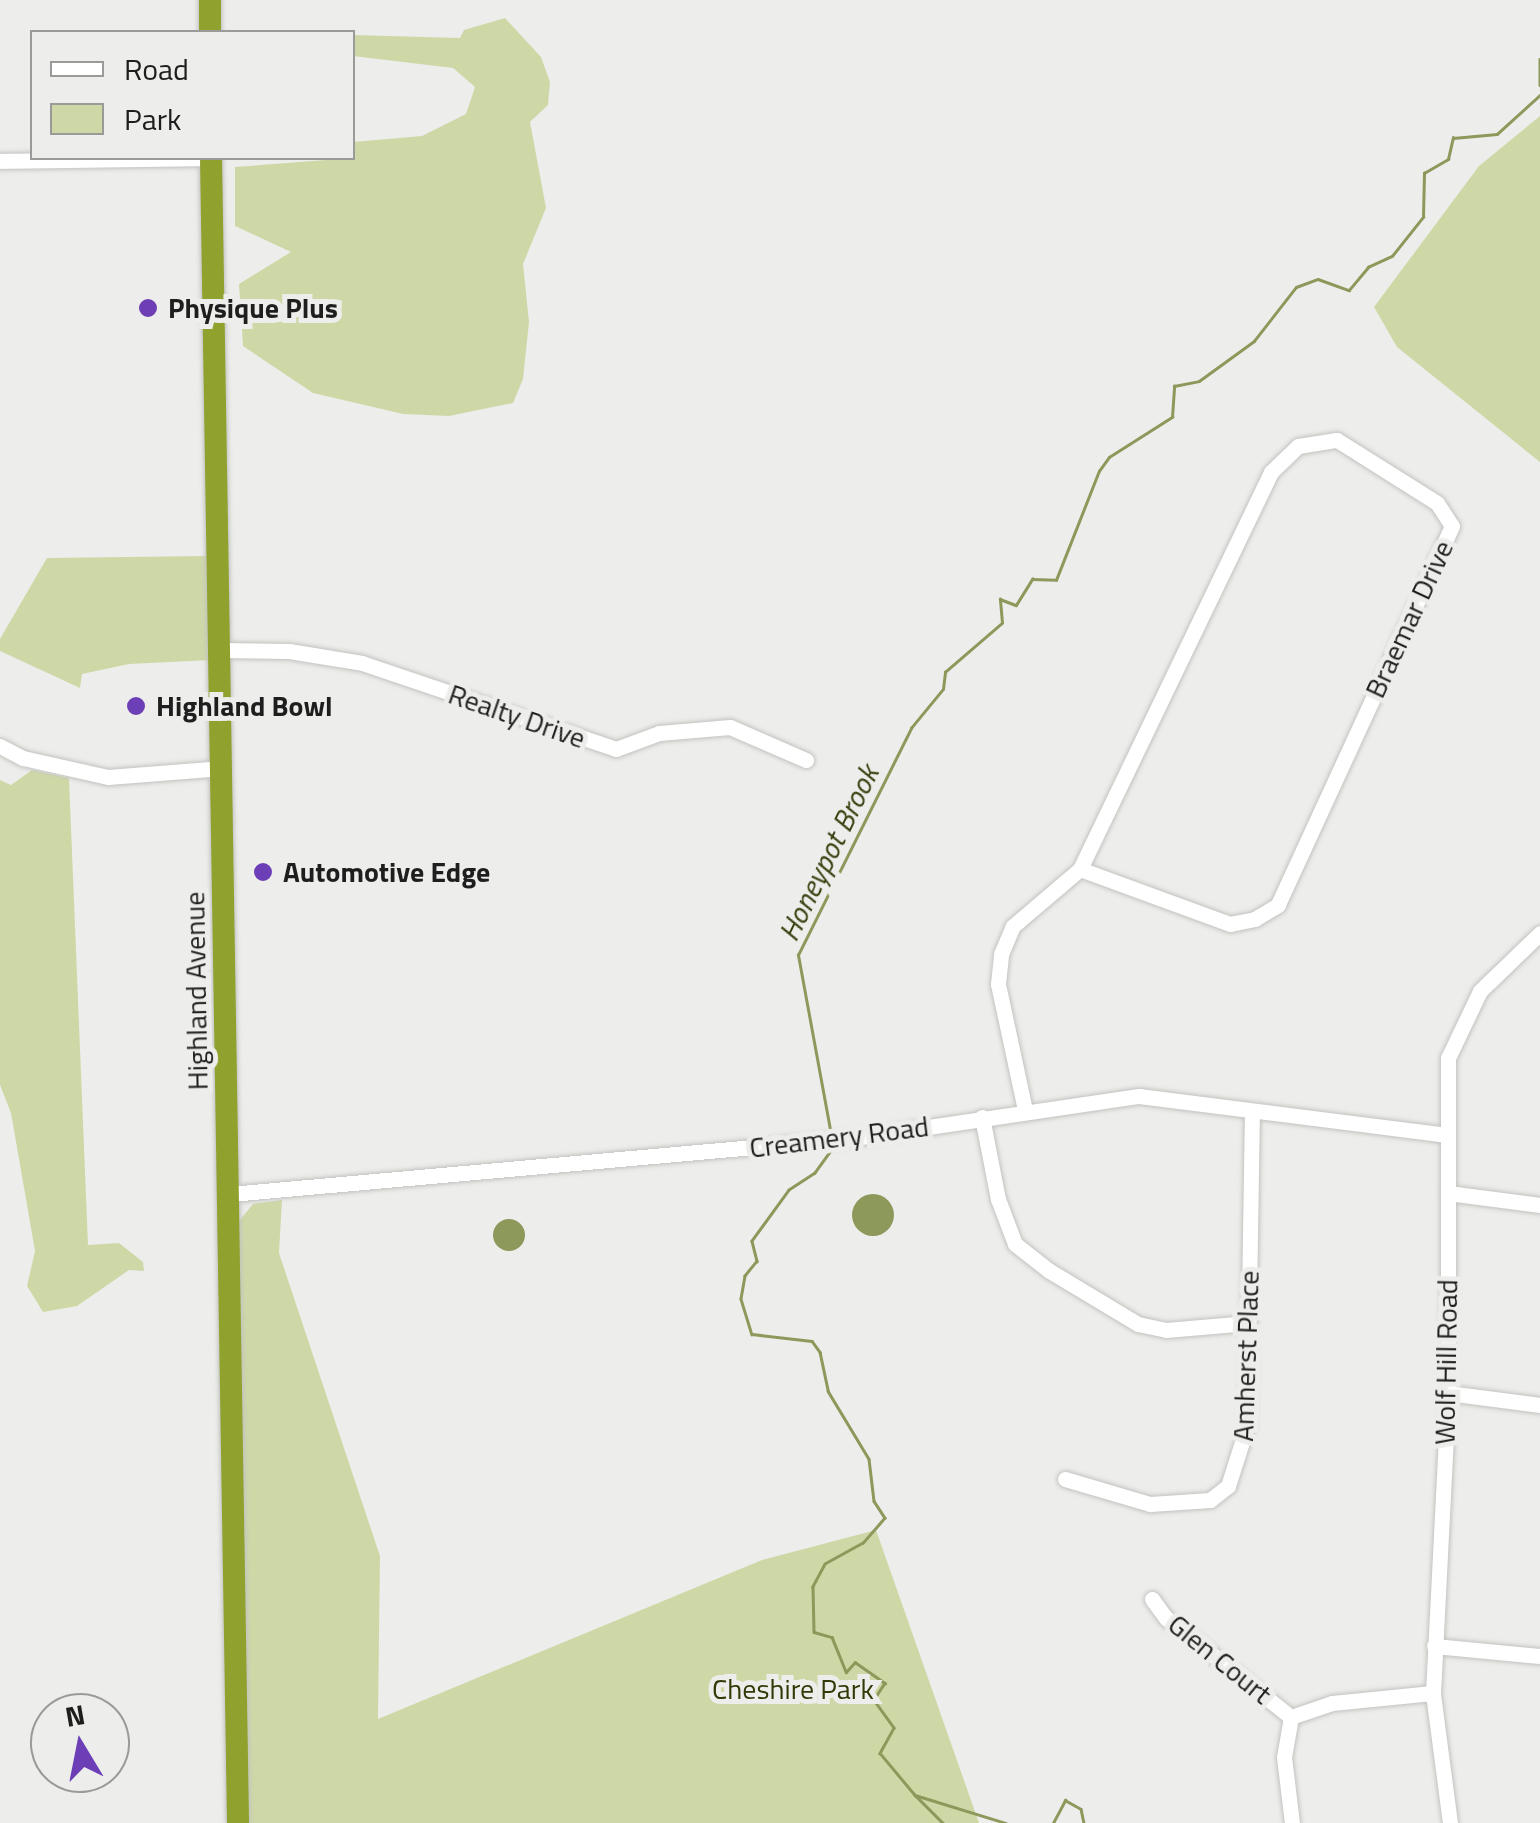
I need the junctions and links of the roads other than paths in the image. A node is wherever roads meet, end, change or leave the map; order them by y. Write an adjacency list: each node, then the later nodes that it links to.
1 (210, 0): 2 (highway)
2 (210, 30)
3 (70, 160): 5 (street)
4 (210, 160): 6 (highway, Highland Avenue)
5 (0, 161)
6 (222, 650): 8 (street, Realty Drive); 9 (highway, Highland Avenue)
7 (0, 746): 9 (street)
8 (806, 760)
9 (223, 768): 17 (highway, Highland Avenue)
10 (1080, 870): 10 (street, Braemar Drive); 12 (street, Braemar Drive)
11 (1540, 933): 15 (street, Wolf Hill Road)
12 (1025, 1110): 13 (street, Creamery Road); 14 (street, Creamery Road)
13 (1252, 1111): 15 (street, Creamery Road); 19 (street, Amherst Place)
14 (982, 1117): 17 (street, Creamery Road); 19 (street)
15 (1446, 1135): 16 (street, Wolf Hill Road)
16 (1448, 1193): 18 (street); 20 (street, Wolf Hill Road)
17 (230, 1194): 28 (highway, Highland Avenue)
18 (1540, 1205)
19 (1248, 1323): 22 (street, Amherst Place)
20 (1448, 1393): 21 (street); 24 (street, Wolf Hill Road)
21 (1540, 1405)
22 (1064, 1479)
23 (1152, 1599): 27 (street, Glen Court)
24 (1434, 1646): 25 (street); 26 (street, Wolf Hill Road)
25 (1540, 1656)
26 (1433, 1693): 27 (street); 30 (street, Wolf Hill Road)
27 (1291, 1717): 29 (street)
28 (238, 1823)
29 (1292, 1823)
30 (1450, 1823)

